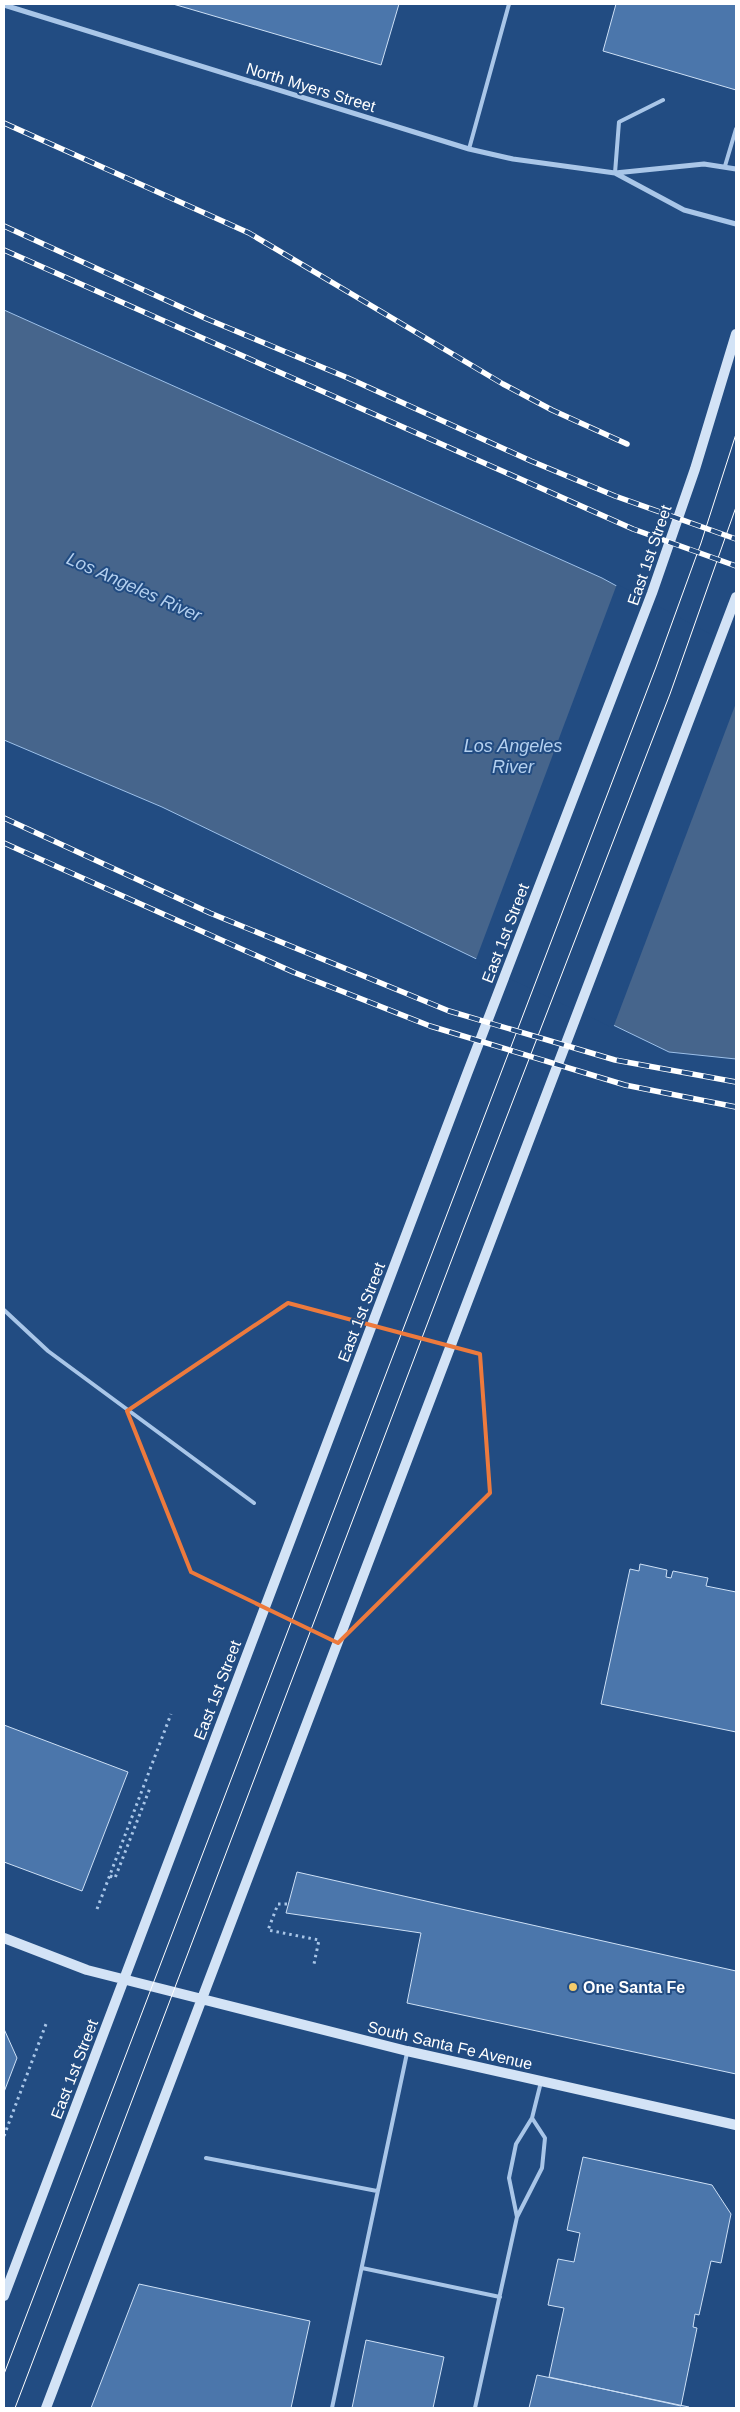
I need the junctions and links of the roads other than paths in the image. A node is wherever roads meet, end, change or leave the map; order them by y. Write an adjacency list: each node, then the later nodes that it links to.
1 (509, 4): 5 (lane)
2 (4, 5): 5 (street, North Myers Street)
3 (663, 100): 8 (lane)
4 (736, 129): 6 (lane)
5 (469, 150): 8 (street, North Myers Street)
6 (725, 166): 7 (street, North Myers Street); 8 (street, North Myers Street)
7 (736, 169)
8 (614, 173): 9 (street, North Myers Street)
9 (736, 224)
10 (736, 334): 23 (main road, East 1st Street)
11 (736, 597): 25 (main road)
12 (4, 1310): 13 (lane)
13 (254, 1503)
14 (4, 1938): 15 (main road, South Santa Fe Avenue)
15 (407, 2051): 16 (main road, South Santa Fe Avenue); 20 (lane)
16 (541, 2081): 17 (lane); 18 (main road, South Santa Fe Avenue)
17 (532, 2118): 21 (lane); 21 (lane)
18 (736, 2125)
19 (206, 2158): 20 (lane)
20 (377, 2191): 22 (lane)
21 (517, 2217): 24 (lane)
22 (362, 2268): 24 (lane); 26 (lane)
23 (4, 2296)
24 (500, 2296): 27 (lane)
25 (46, 2408)
26 (332, 2408)
27 (475, 2408)

